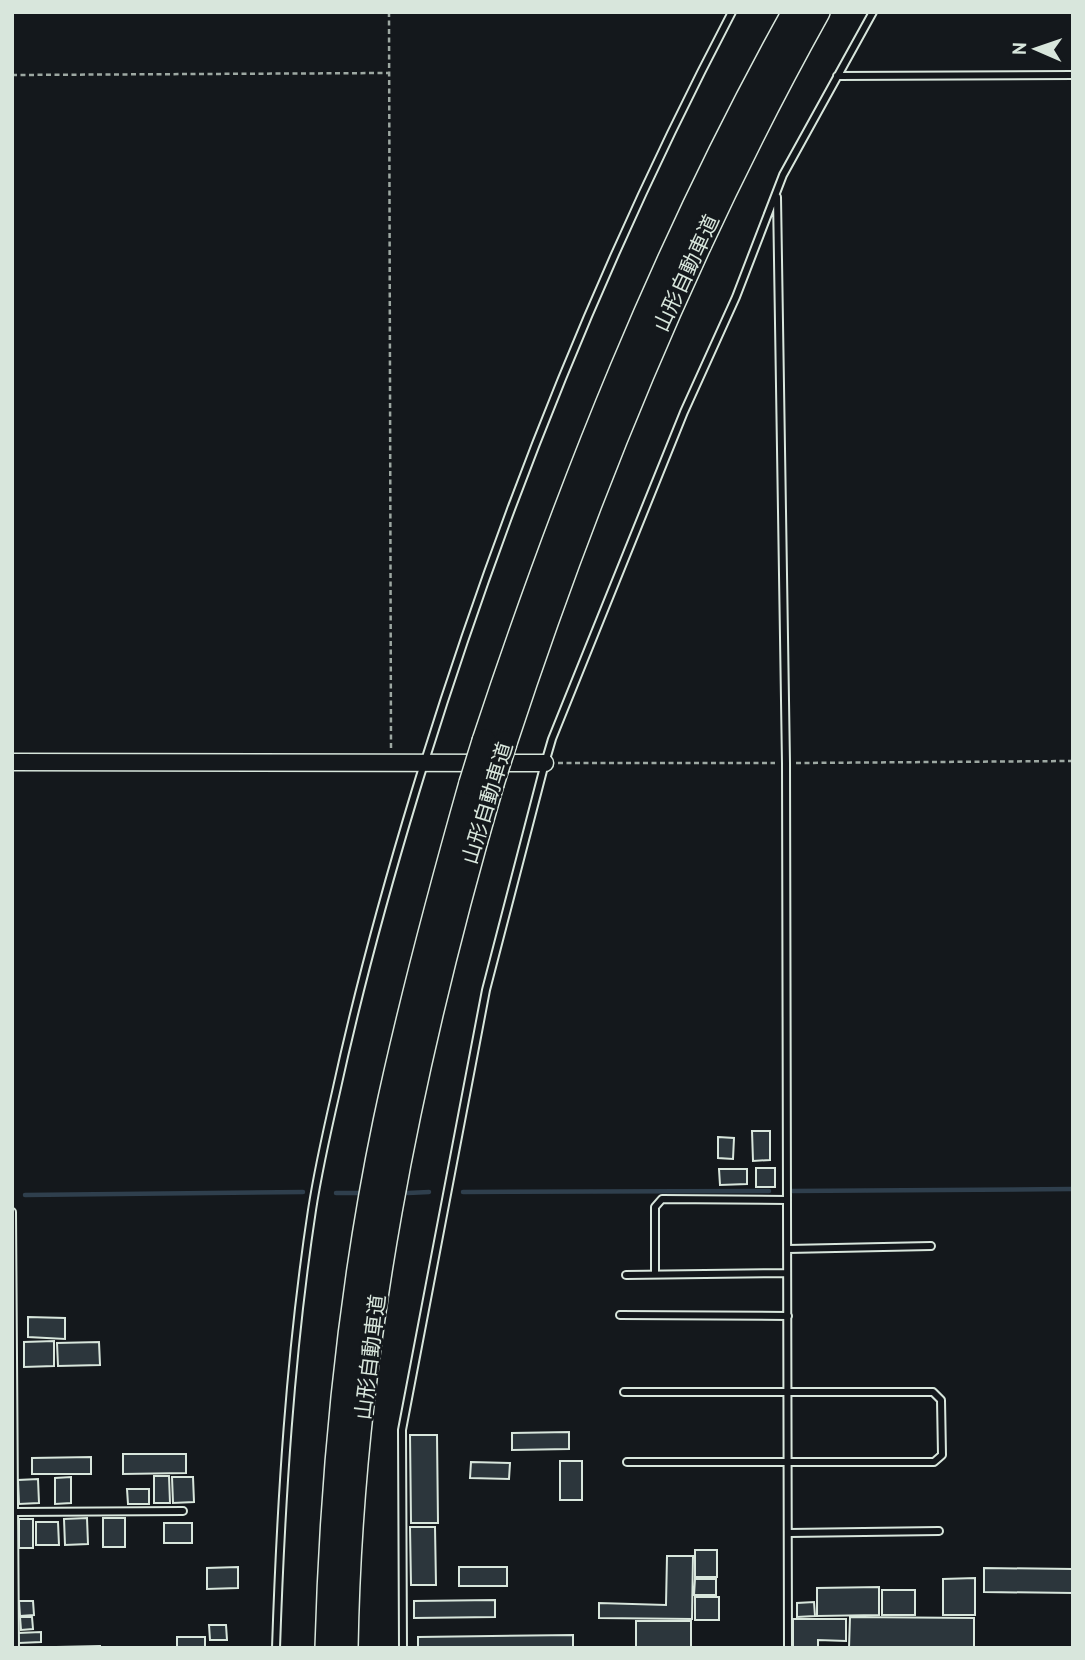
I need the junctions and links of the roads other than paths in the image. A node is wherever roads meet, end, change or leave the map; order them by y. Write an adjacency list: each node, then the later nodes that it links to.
1 (732, 12): 10 (lane)
2 (794, 12): 7 (highway, 山形自動車道)
3 (817, 12): 7 (highway, 山形自動車道)
4 (873, 12): 6 (lane)
5 (1073, 75): 6 (lane)
6 (837, 76): 8 (lane)
7 (736, 144): 12 (highway, 山形自動車道, bridge)
8 (777, 192): 11 (lane); 13 (lane)
9 (12, 762): 10 (street)
10 (424, 763): 11 (street); 32 (lane)
11 (545, 763): 35 (lane)
12 (481, 784): 33 (highway, 山形自動車道); 34 (highway, 山形自動車道)
13 (787, 1200): 16 (lane); 19 (lane)
14 (12, 1212): 24 (lane)
15 (931, 1246): 16 (lane)
16 (788, 1249): 17 (lane)
17 (788, 1273): 19 (lane); 21 (lane)
18 (626, 1275): 19 (lane)
19 (655, 1275)
20 (620, 1315): 21 (lane)
21 (788, 1317): 23 (lane)
22 (624, 1392): 23 (lane)
23 (789, 1392): 26 (lane); 26 (lane)
24 (13, 1440): 28 (lane)
25 (627, 1462): 26 (lane)
26 (789, 1462): 30 (lane)
27 (183, 1511): 28 (lane)
28 (14, 1512): 31 (lane)
29 (939, 1531): 30 (lane)
30 (789, 1533): 36 (lane)
31 (15, 1648)
32 (275, 1648)
33 (327, 1648)
34 (346, 1648)
35 (402, 1648)
36 (788, 1648)

